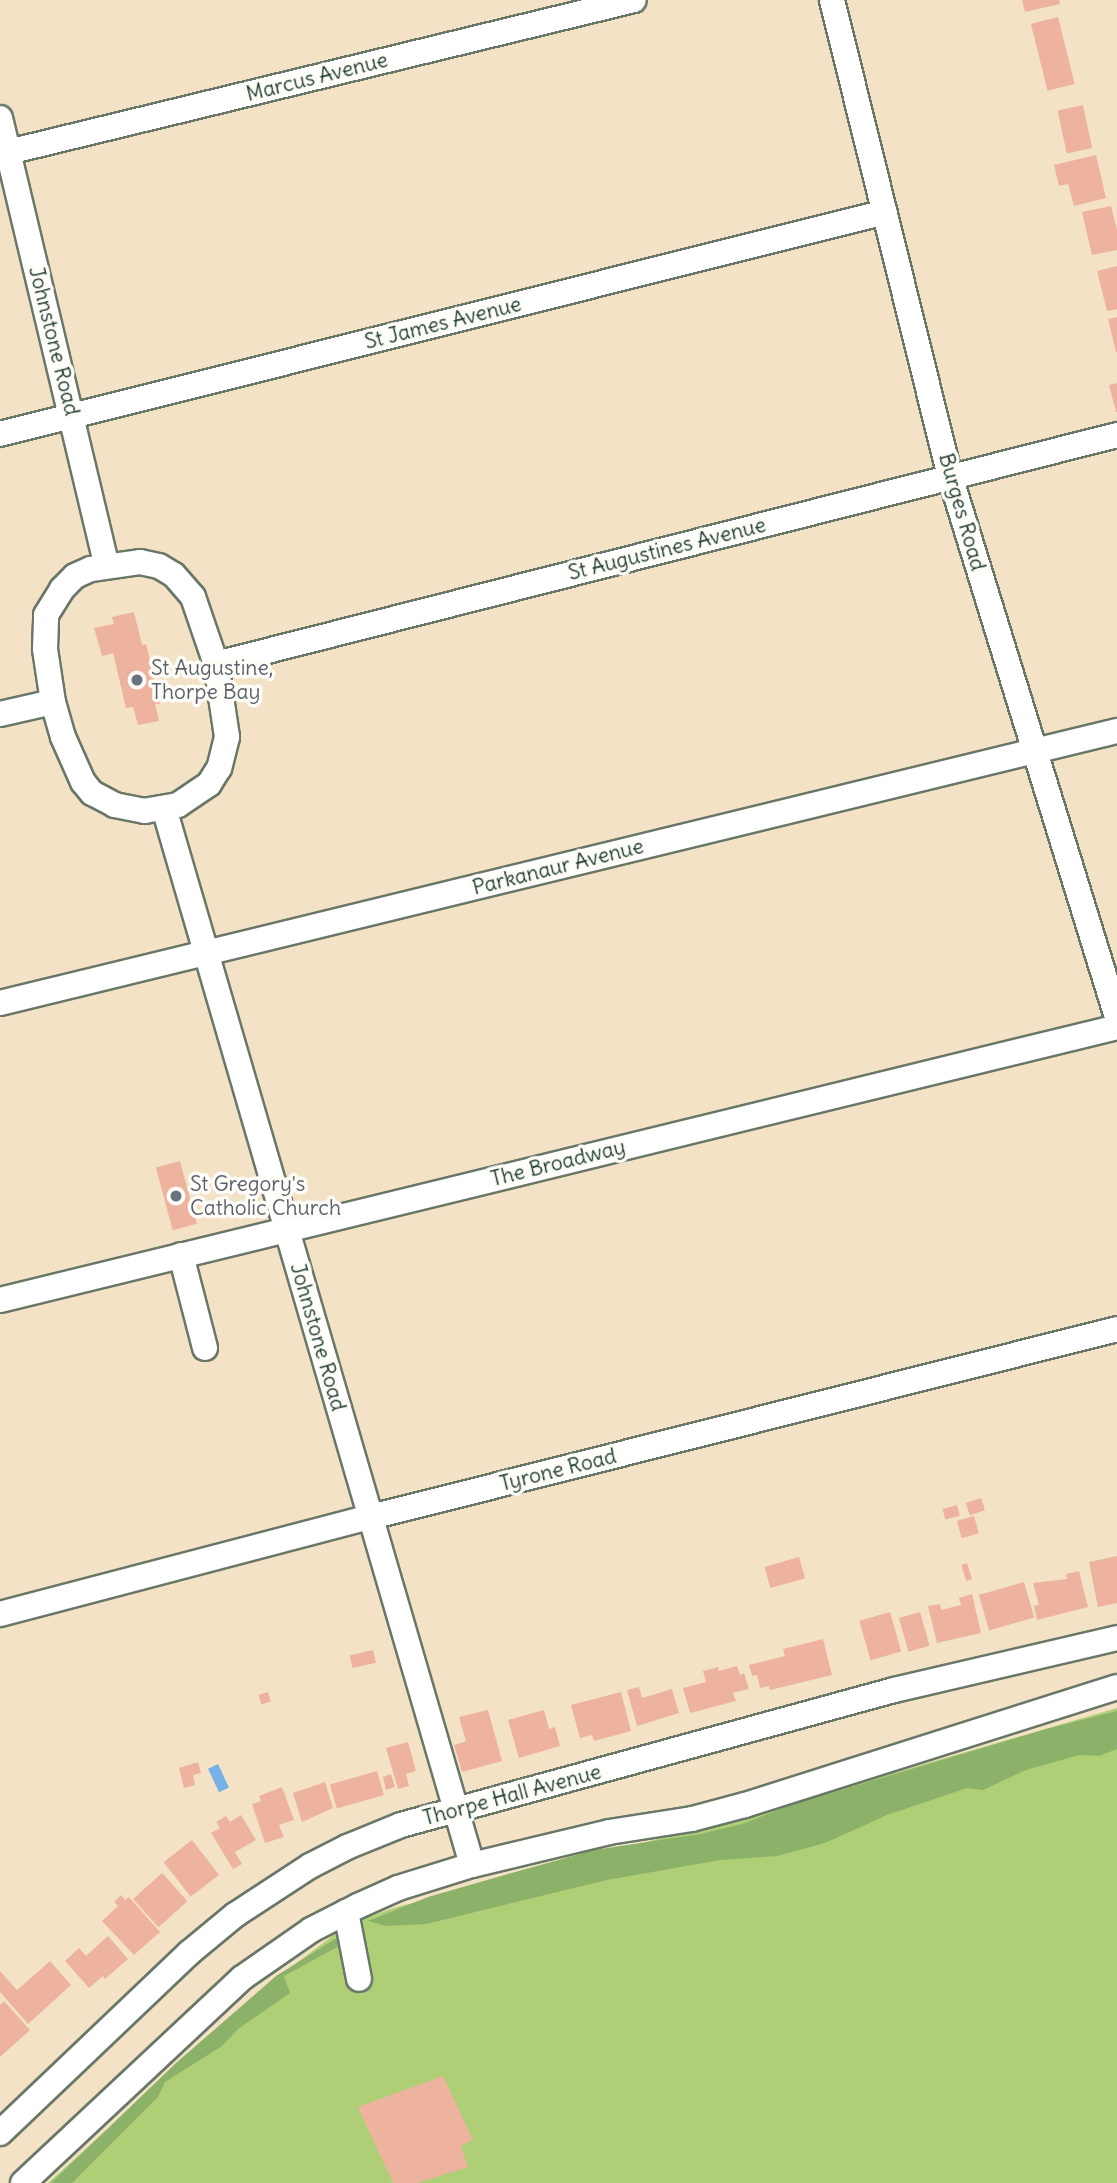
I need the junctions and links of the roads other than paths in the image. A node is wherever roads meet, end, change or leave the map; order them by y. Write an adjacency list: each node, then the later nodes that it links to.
1 (634, 0): 4 (street, Marcus Avenue)
2 (832, 0): 5 (street, Burges Road)
3 (0, 118): 4 (street, Johnstone Road)
4 (4, 153): 6 (street, Johnstone Road)
5 (885, 212): 6 (street, St James Avenue); 9 (street, Burges Road)
6 (72, 417): 7 (street, St James Avenue); 10 (street, Johnstone Road)
7 (0, 434)
8 (1117, 435): 9 (street, St Augustines Avenue)
9 (950, 477): 11 (street, St Augustines Avenue); 15 (street, Burges Road)
10 (106, 564): 11 (street); 12 (street)
11 (216, 664): 16 (street)
12 (53, 702): 13 (street); 16 (street)
13 (0, 714)
14 (1117, 731): 15 (street, Parkanaur Avenue)
15 (1034, 750): 17 (street, Parkanaur Avenue); 19 (street, Burges Road)
16 (164, 808): 17 (street, Johnstone Road)
17 (204, 954): 18 (street, Parkanaur Avenue); 21 (street, Johnstone Road)
18 (0, 1003)
19 (1117, 1017)
20 (1117, 1027): 21 (street, The Broadway)
21 (287, 1228): 22 (street, The Broadway); 26 (street, Johnstone Road)
22 (181, 1255): 23 (street, The Broadway); 25 (street)
23 (0, 1300)
24 (1117, 1329): 26 (street, Tyrone Road)
25 (205, 1348)
26 (370, 1517): 27 (street, Tyrone Road); 30 (street, Johnstone Road)
27 (0, 1614)
28 (1117, 1638): 30 (street, Thorpe Hall Avenue)
29 (1117, 1687): 31 (street)
30 (455, 1811): 31 (street, Johnstone Road); 34 (street, Thorpe Hall Avenue)
31 (472, 1866): 32 (street)
32 (346, 1912): 33 (street); 35 (street)
33 (359, 1979)
34 (0, 2133)
35 (23, 2183)

